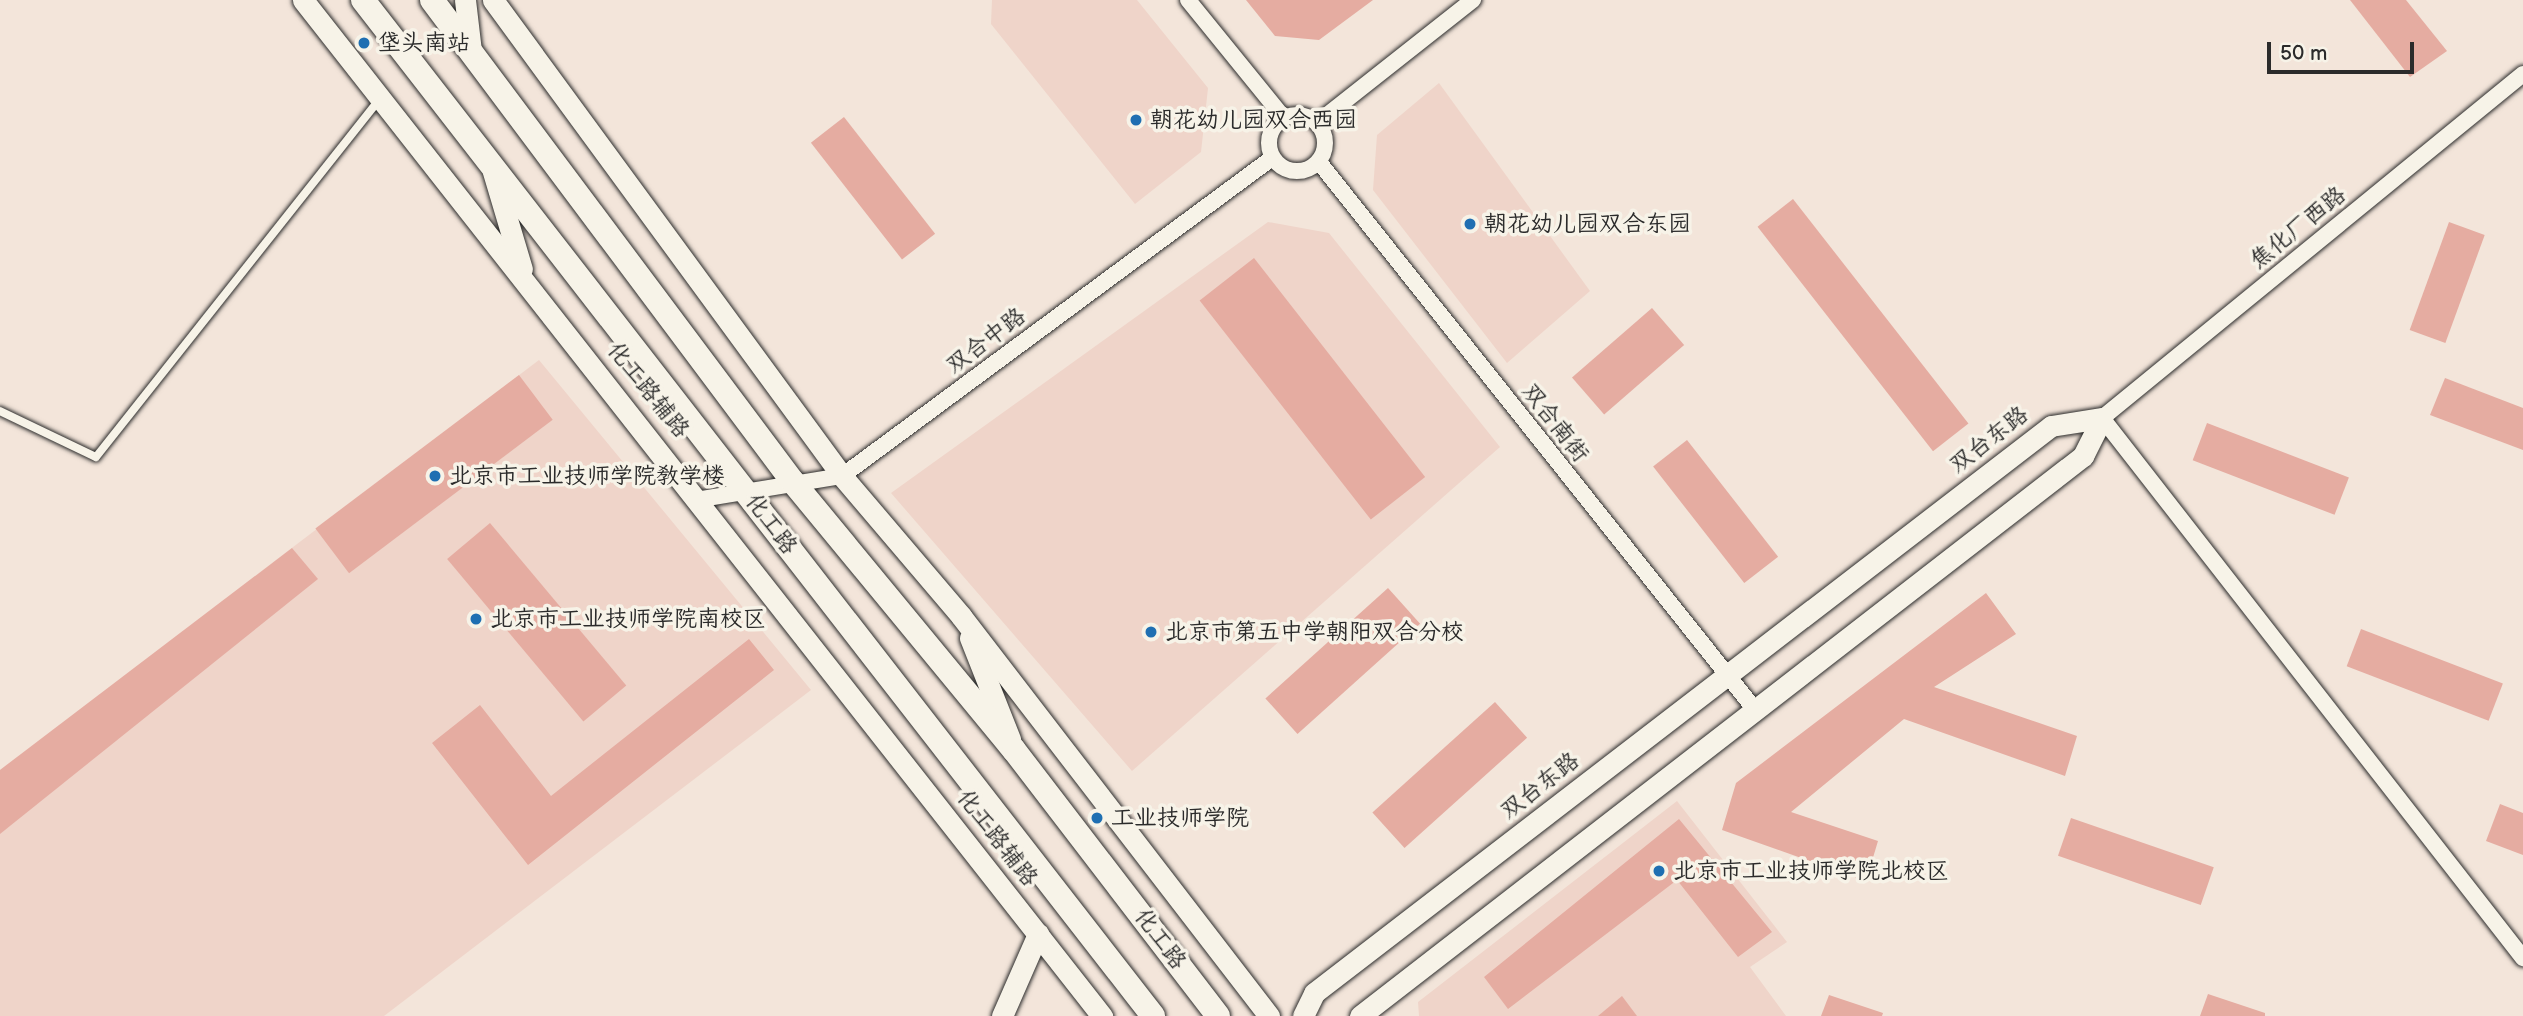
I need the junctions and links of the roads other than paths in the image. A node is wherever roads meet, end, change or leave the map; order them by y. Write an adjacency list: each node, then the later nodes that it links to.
1 (303, 0): 10 (street, 化工路辅路)
2 (363, 0): 15 (main road, 化工路)
3 (432, 0): 8 (main road, 化工路)
4 (465, 0): 8 (street)
5 (494, 0): 19 (street)
6 (1188, 0): 11 (street)
7 (1473, 0): 12 (street)
8 (471, 51): 20 (main road, 化工路)
9 (2523, 74): 18 (street, 焦化厂西路)
10 (380, 99): 16 (street, 化工路辅路); 17 (lane)
11 (1283, 118): 12 (street); 13 (street)
12 (1317, 123): 14 (street)
13 (1272, 158): 14 (street); 19 (street, 双合中路)
14 (1319, 162): 24 (street, 双合南街)
15 (491, 164): 16 (street); 21 (main road, 化工路)
16 (526, 281): 22 (street, 化工路辅路)
17 (0, 411)
18 (2102, 418): 24 (street, 双台东路); 25 (street); 28 (street)
19 (842, 476): 20 (street, 双合中路); 23 (street)
20 (793, 482): 21 (street, 双合中路); 26 (main road, 化工路)
21 (744, 488): 22 (street, 双合中路); 31 (main road, 化工路)
22 (701, 499): 27 (street, 化工路辅路)
23 (961, 616): 26 (street); 33 (street)
24 (1727, 675): 25 (street, 双合南街); 34 (street, 双台东路)
25 (1756, 711): 35 (street)
26 (1014, 750): 32 (main road, 化工路)
27 (1038, 934): 29 (street); 30 (street, 化工路辅路)
28 (2523, 958)
29 (1002, 1016)
30 (1102, 1016)
31 (1153, 1016)
32 (1219, 1016)
33 (1269, 1016)
34 (1303, 1016)
35 (1360, 1016)

